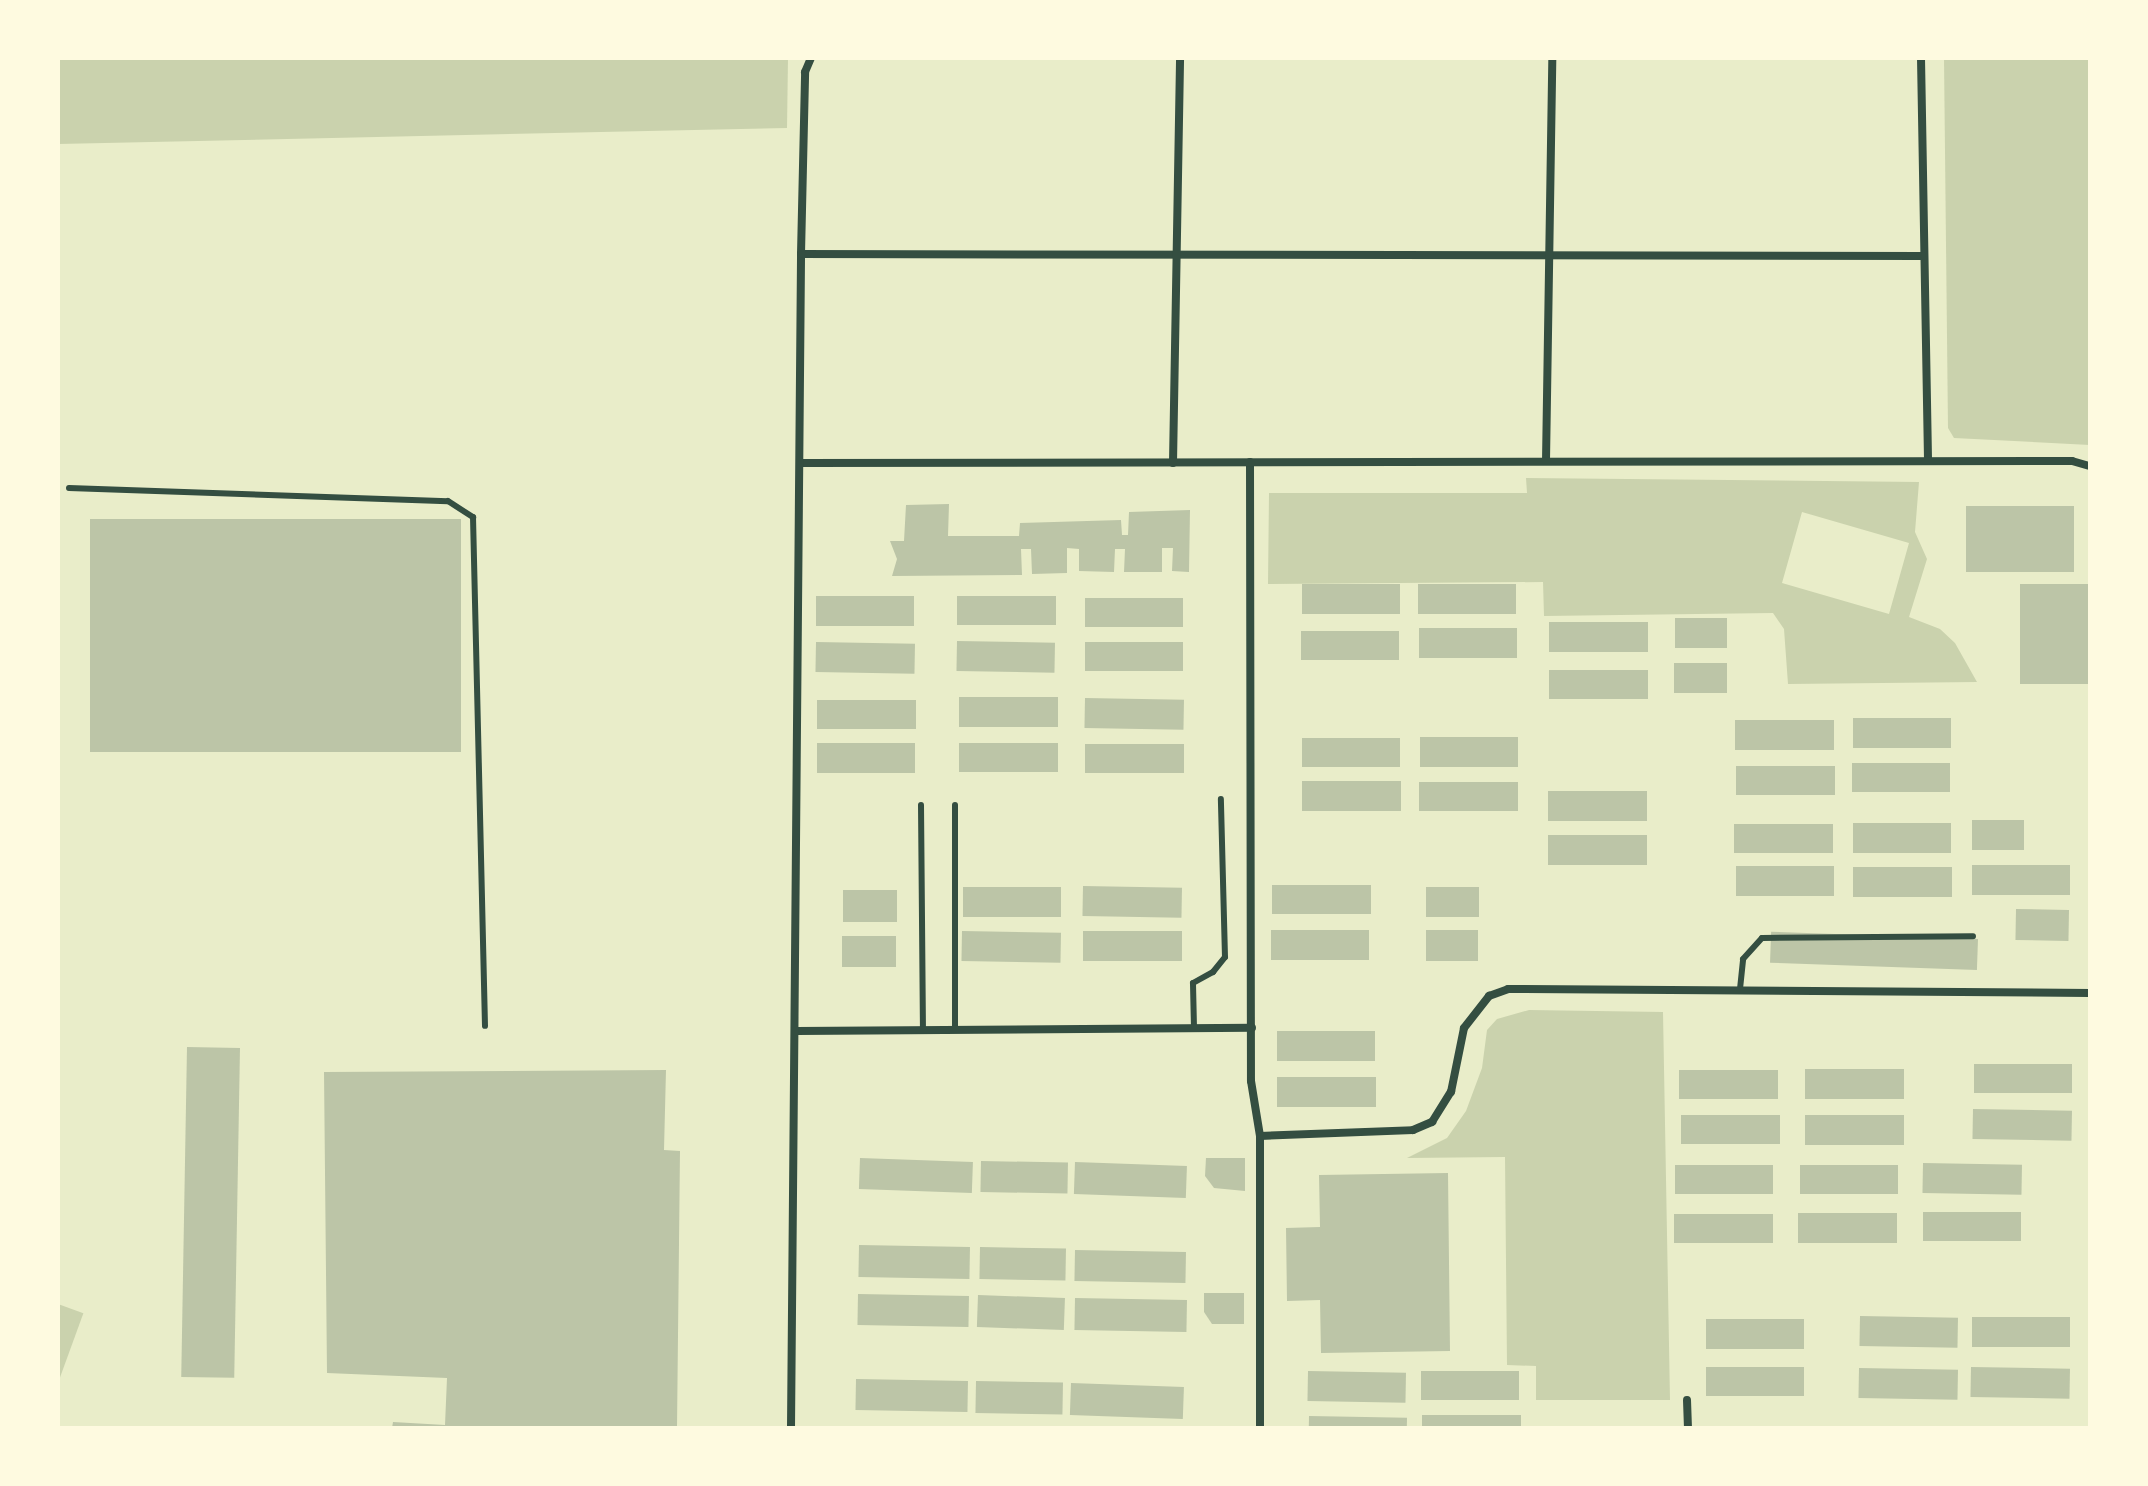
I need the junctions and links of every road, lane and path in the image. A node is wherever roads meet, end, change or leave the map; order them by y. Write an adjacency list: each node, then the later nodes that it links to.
1 (811, 58): 5 (street)
2 (1180, 58): 6 (street)
3 (1552, 58): 8 (street)
4 (1921, 58): 7 (street)
5 (801, 254): 6 (street); 12 (street)
6 (1175, 254): 8 (street); 13 (street)
7 (1922, 256): 8 (street); 10 (street)
8 (1549, 257): 9 (street)
9 (1546, 461): 10 (street); 11 (street)
10 (1928, 461): 14 (street)
11 (1250, 462): 13 (street); 26 (street)
12 (802, 463): 13 (street); 27 (street)
13 (1173, 463)
14 (2090, 466)
15 (69, 488): 22 (lane)
16 (1221, 799): 25 (lane)
17 (921, 805): 24 (lane)
18 (955, 805): 23 (lane)
19 (1973, 936): 20 (lane)
20 (1740, 989): 21 (street); 28 (street)
21 (2090, 993)
22 (485, 1026)
23 (955, 1027): 24 (street); 25 (street)
24 (923, 1028): 27 (street)
25 (1194, 1028): 26 (street)
26 (1252, 1028): 28 (street)
27 (797, 1031): 30 (street)
28 (1260, 1136): 31 (street)
29 (1687, 1400): 32 (street)
30 (791, 1428)
31 (1260, 1428)
32 (1688, 1428)

